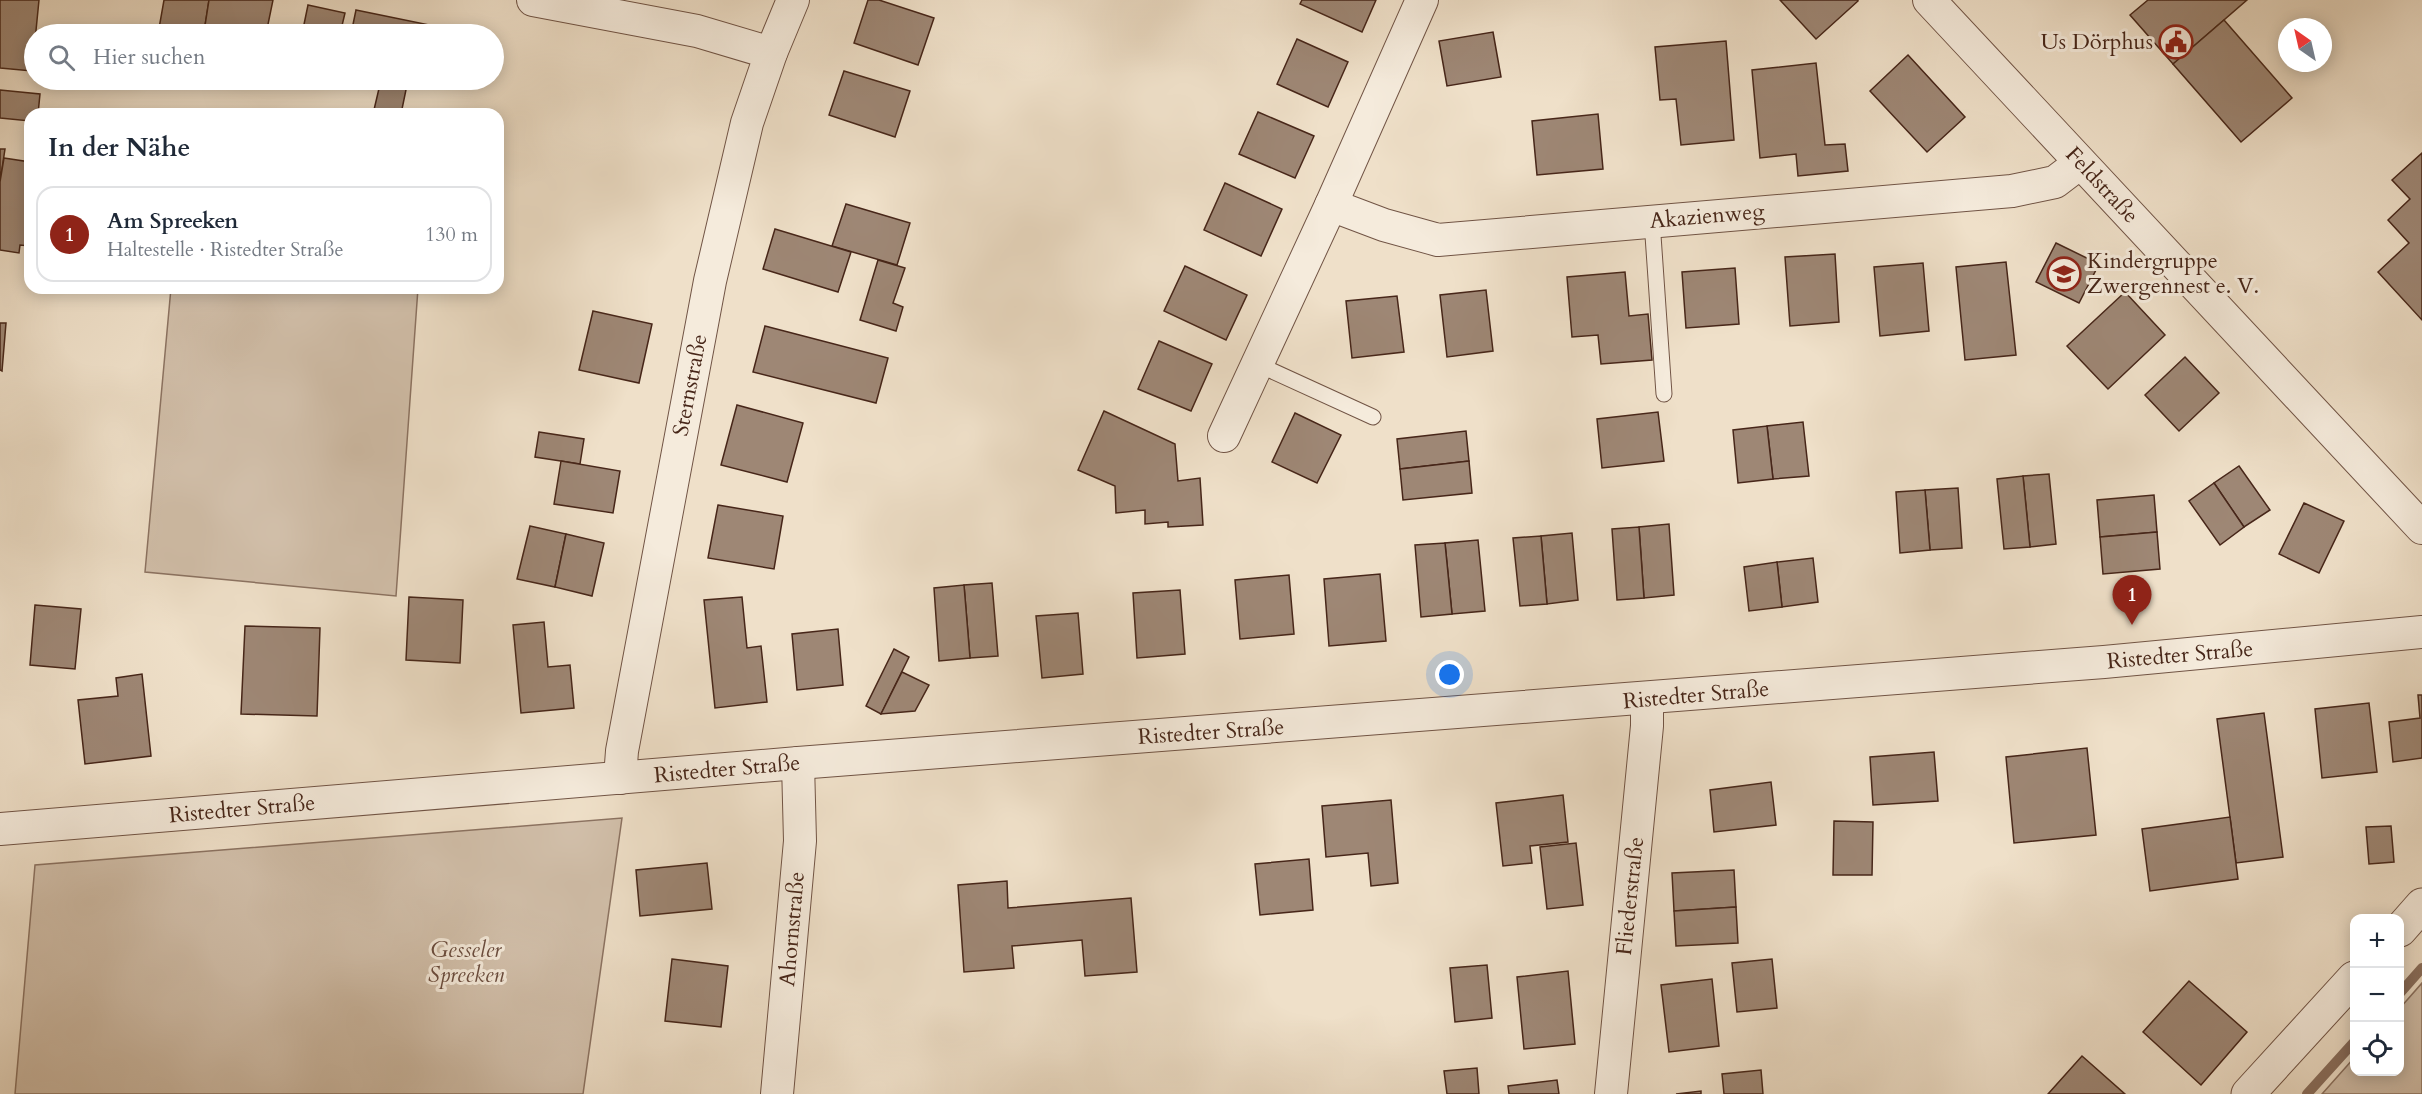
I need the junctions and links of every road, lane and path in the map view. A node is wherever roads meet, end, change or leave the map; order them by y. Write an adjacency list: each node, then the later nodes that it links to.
1 (533, 0): 5 (street)
2 (793, 0): 5 (street, Sternstraße)
3 (1422, 0): 7 (street)
4 (1929, 0): 6 (street, Feldstraße)
5 (771, 53): 17 (street, Sternstraße)
6 (2080, 163): 8 (street, Akazienweg); 13 (street, Feldstraße)
7 (1331, 205): 8 (street, Akazienweg); 9 (street)
8 (1652, 220): 10 (lane)
9 (1257, 364): 11 (lane); 12 (street)
10 (1664, 394)
11 (1373, 417)
12 (1224, 436)
13 (2422, 528)
14 (2422, 632): 15 (street, Ristedter Straße)
15 (1647, 699): 16 (street, Ristedter Straße); 23 (street, Fliederstraße)
16 (798, 763): 17 (street, Ristedter Straße); 22 (street, Ahornstraße)
17 (620, 778): 18 (street, Ristedter Straße)
18 (0, 830)
19 (2422, 905): 20 (street)
20 (2404, 925)
21 (2350, 983): 24 (street)
22 (777, 1094)
23 (1611, 1094)
24 (2248, 1094)

